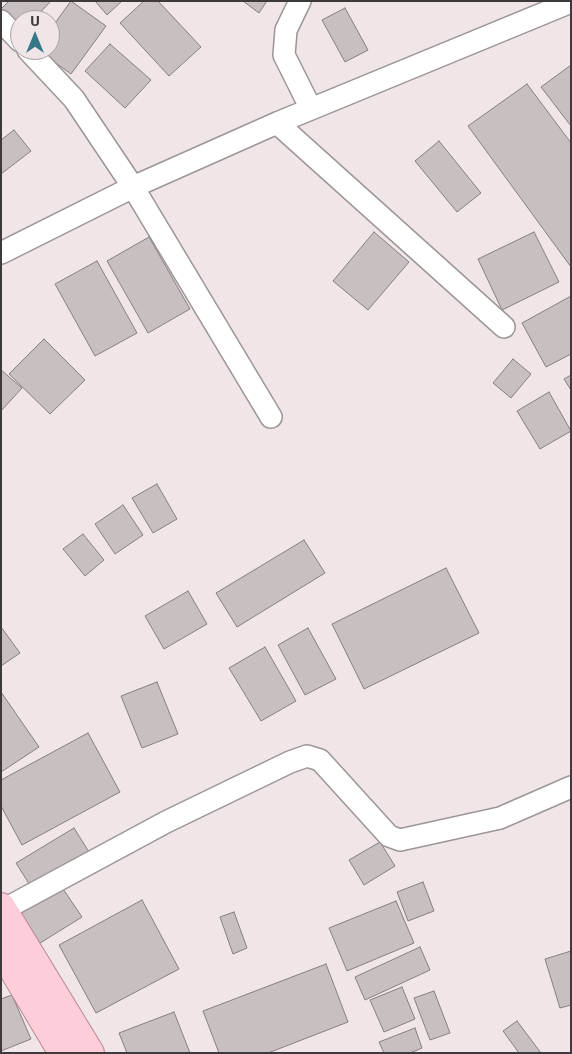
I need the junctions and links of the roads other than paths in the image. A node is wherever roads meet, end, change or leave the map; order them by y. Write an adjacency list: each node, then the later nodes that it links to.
1 (300, 1): 6 (street)
2 (571, 2): 6 (street)
3 (1, 22): 4 (street)
4 (10, 31)
5 (37, 60): 8 (street)
6 (312, 109): 7 (street)
7 (277, 123): 8 (street); 10 (street)
8 (133, 187): 9 (street); 11 (street)
9 (1, 253)
10 (504, 327)
11 (271, 417)
12 (571, 787): 13 (street)
13 (2, 909): 16 (main road)
14 (1, 949): 15 (main road)
15 (64, 1053)
16 (90, 1053)

